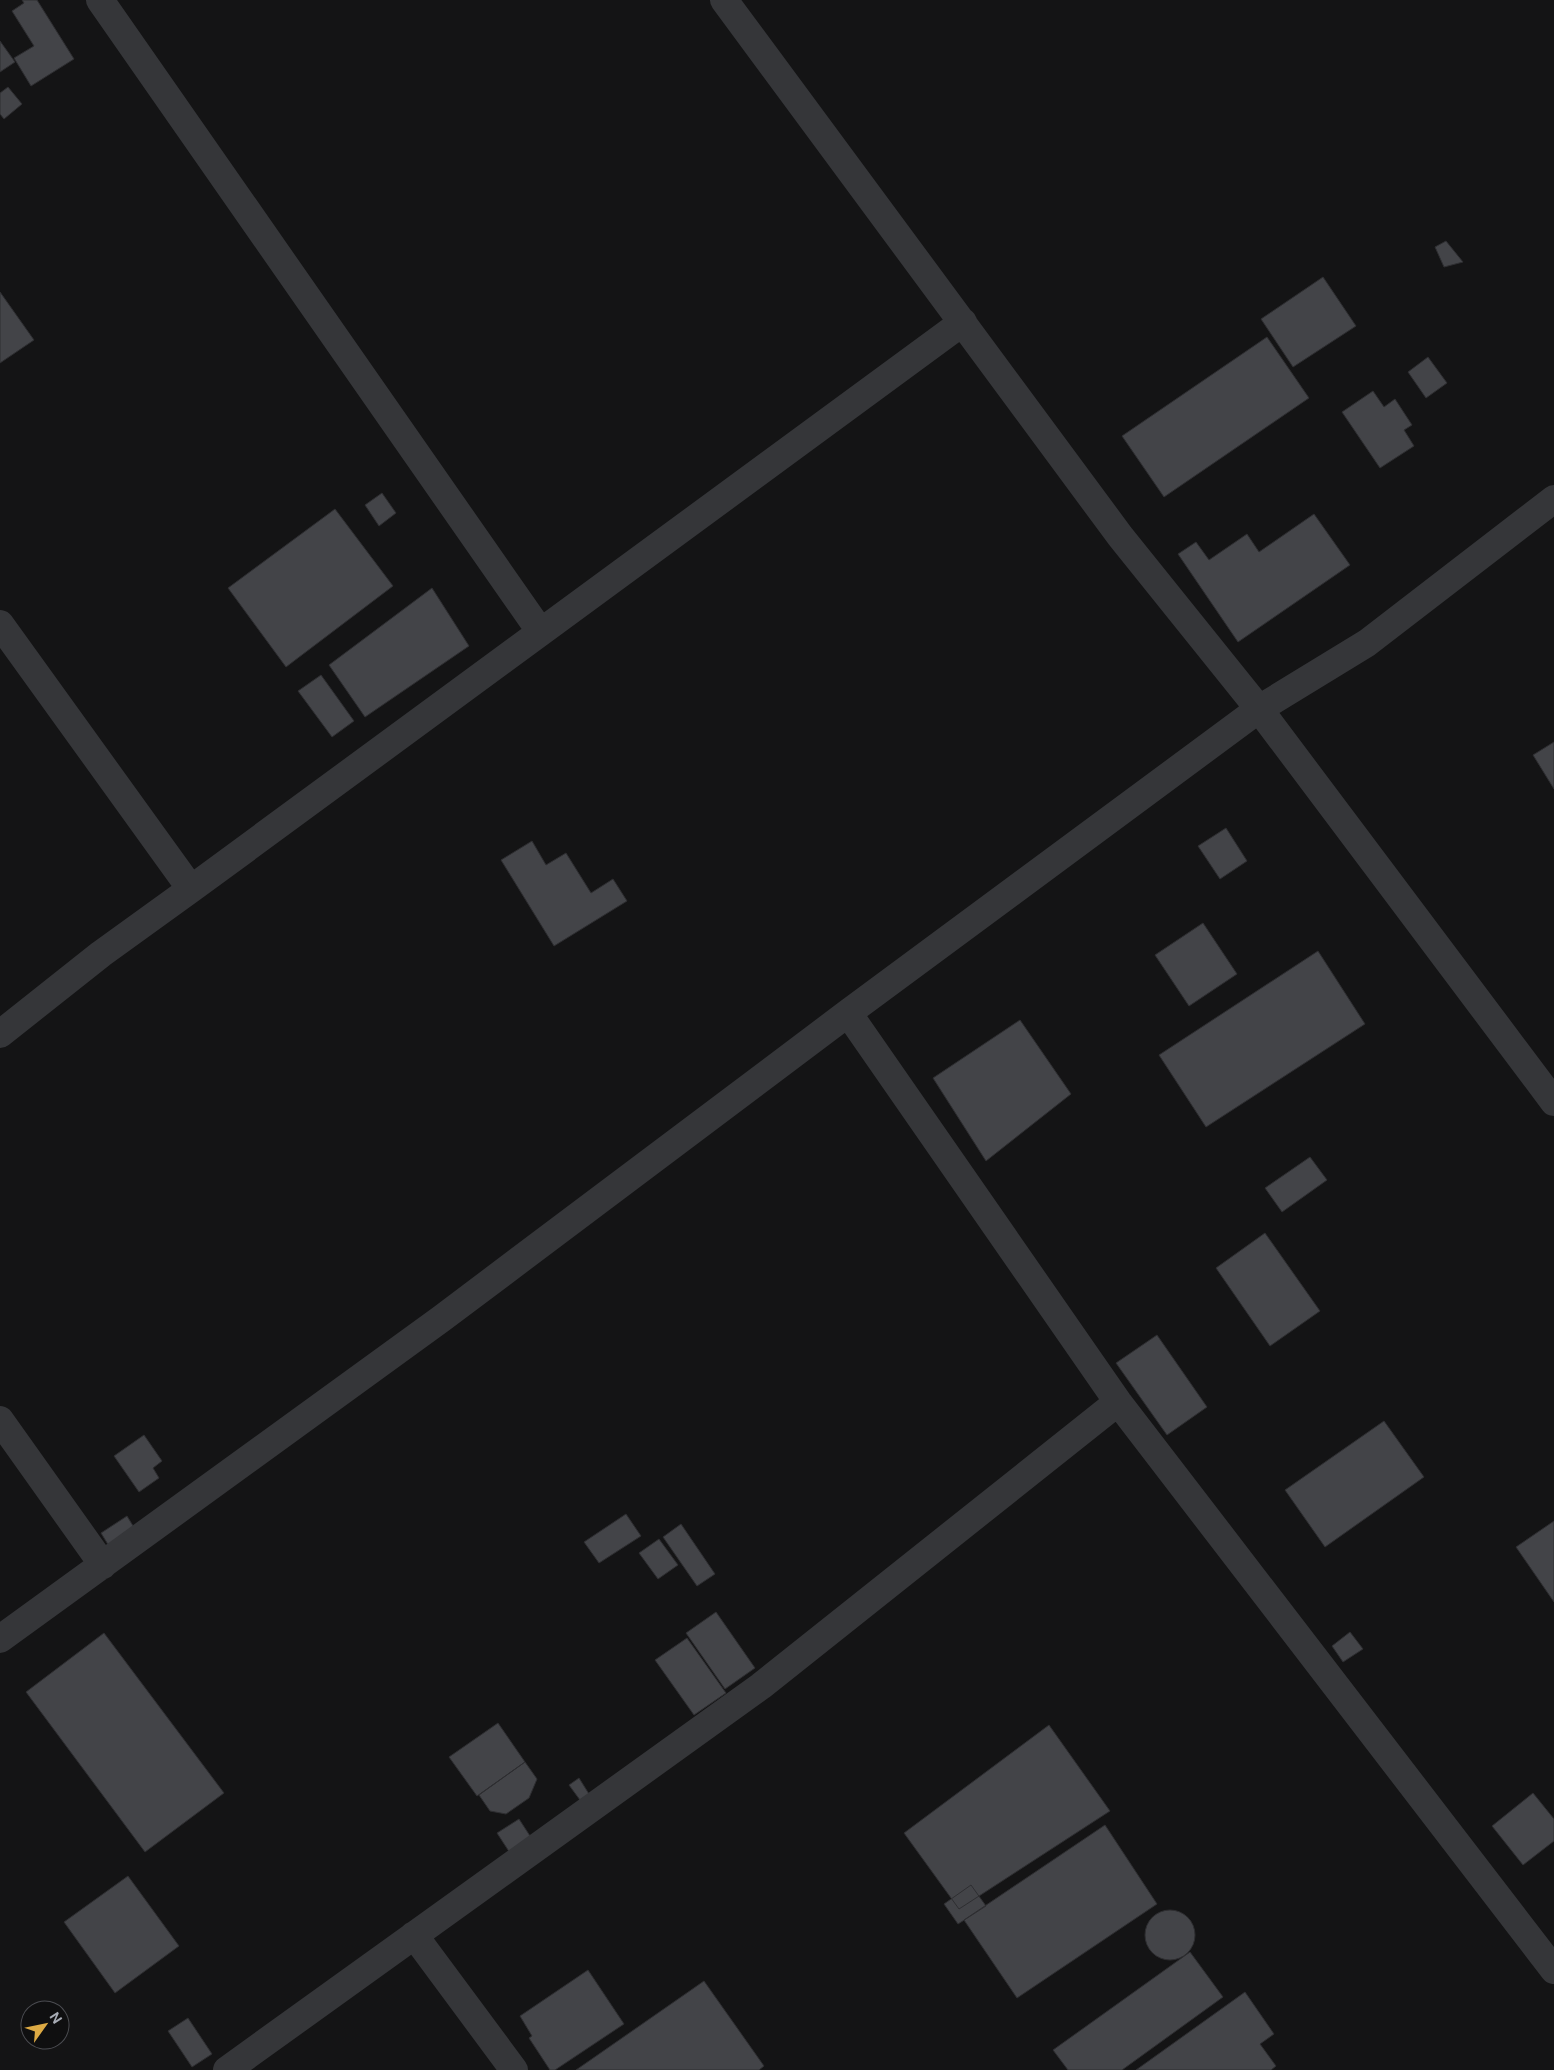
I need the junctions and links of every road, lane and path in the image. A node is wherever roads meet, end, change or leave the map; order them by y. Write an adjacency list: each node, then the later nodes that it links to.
1 (100, 0): 6 (street)
2 (724, 0): 3 (street)
3 (964, 322): 6 (street); 7 (street)
4 (1554, 499): 7 (street)
5 (0, 624): 8 (street)
6 (540, 631): 8 (street)
7 (1259, 709): 9 (street); 11 (street)
8 (191, 889): 10 (street)
9 (848, 1013): 12 (street); 14 (street)
10 (0, 1034)
11 (1552, 1096)
12 (1118, 1402): 16 (street); 17 (street)
13 (0, 1420): 14 (street)
14 (103, 1565): 15 (street)
15 (0, 1639)
16 (414, 1935): 18 (street); 19 (street)
17 (1554, 1970)
18 (227, 2070)
19 (514, 2070)

